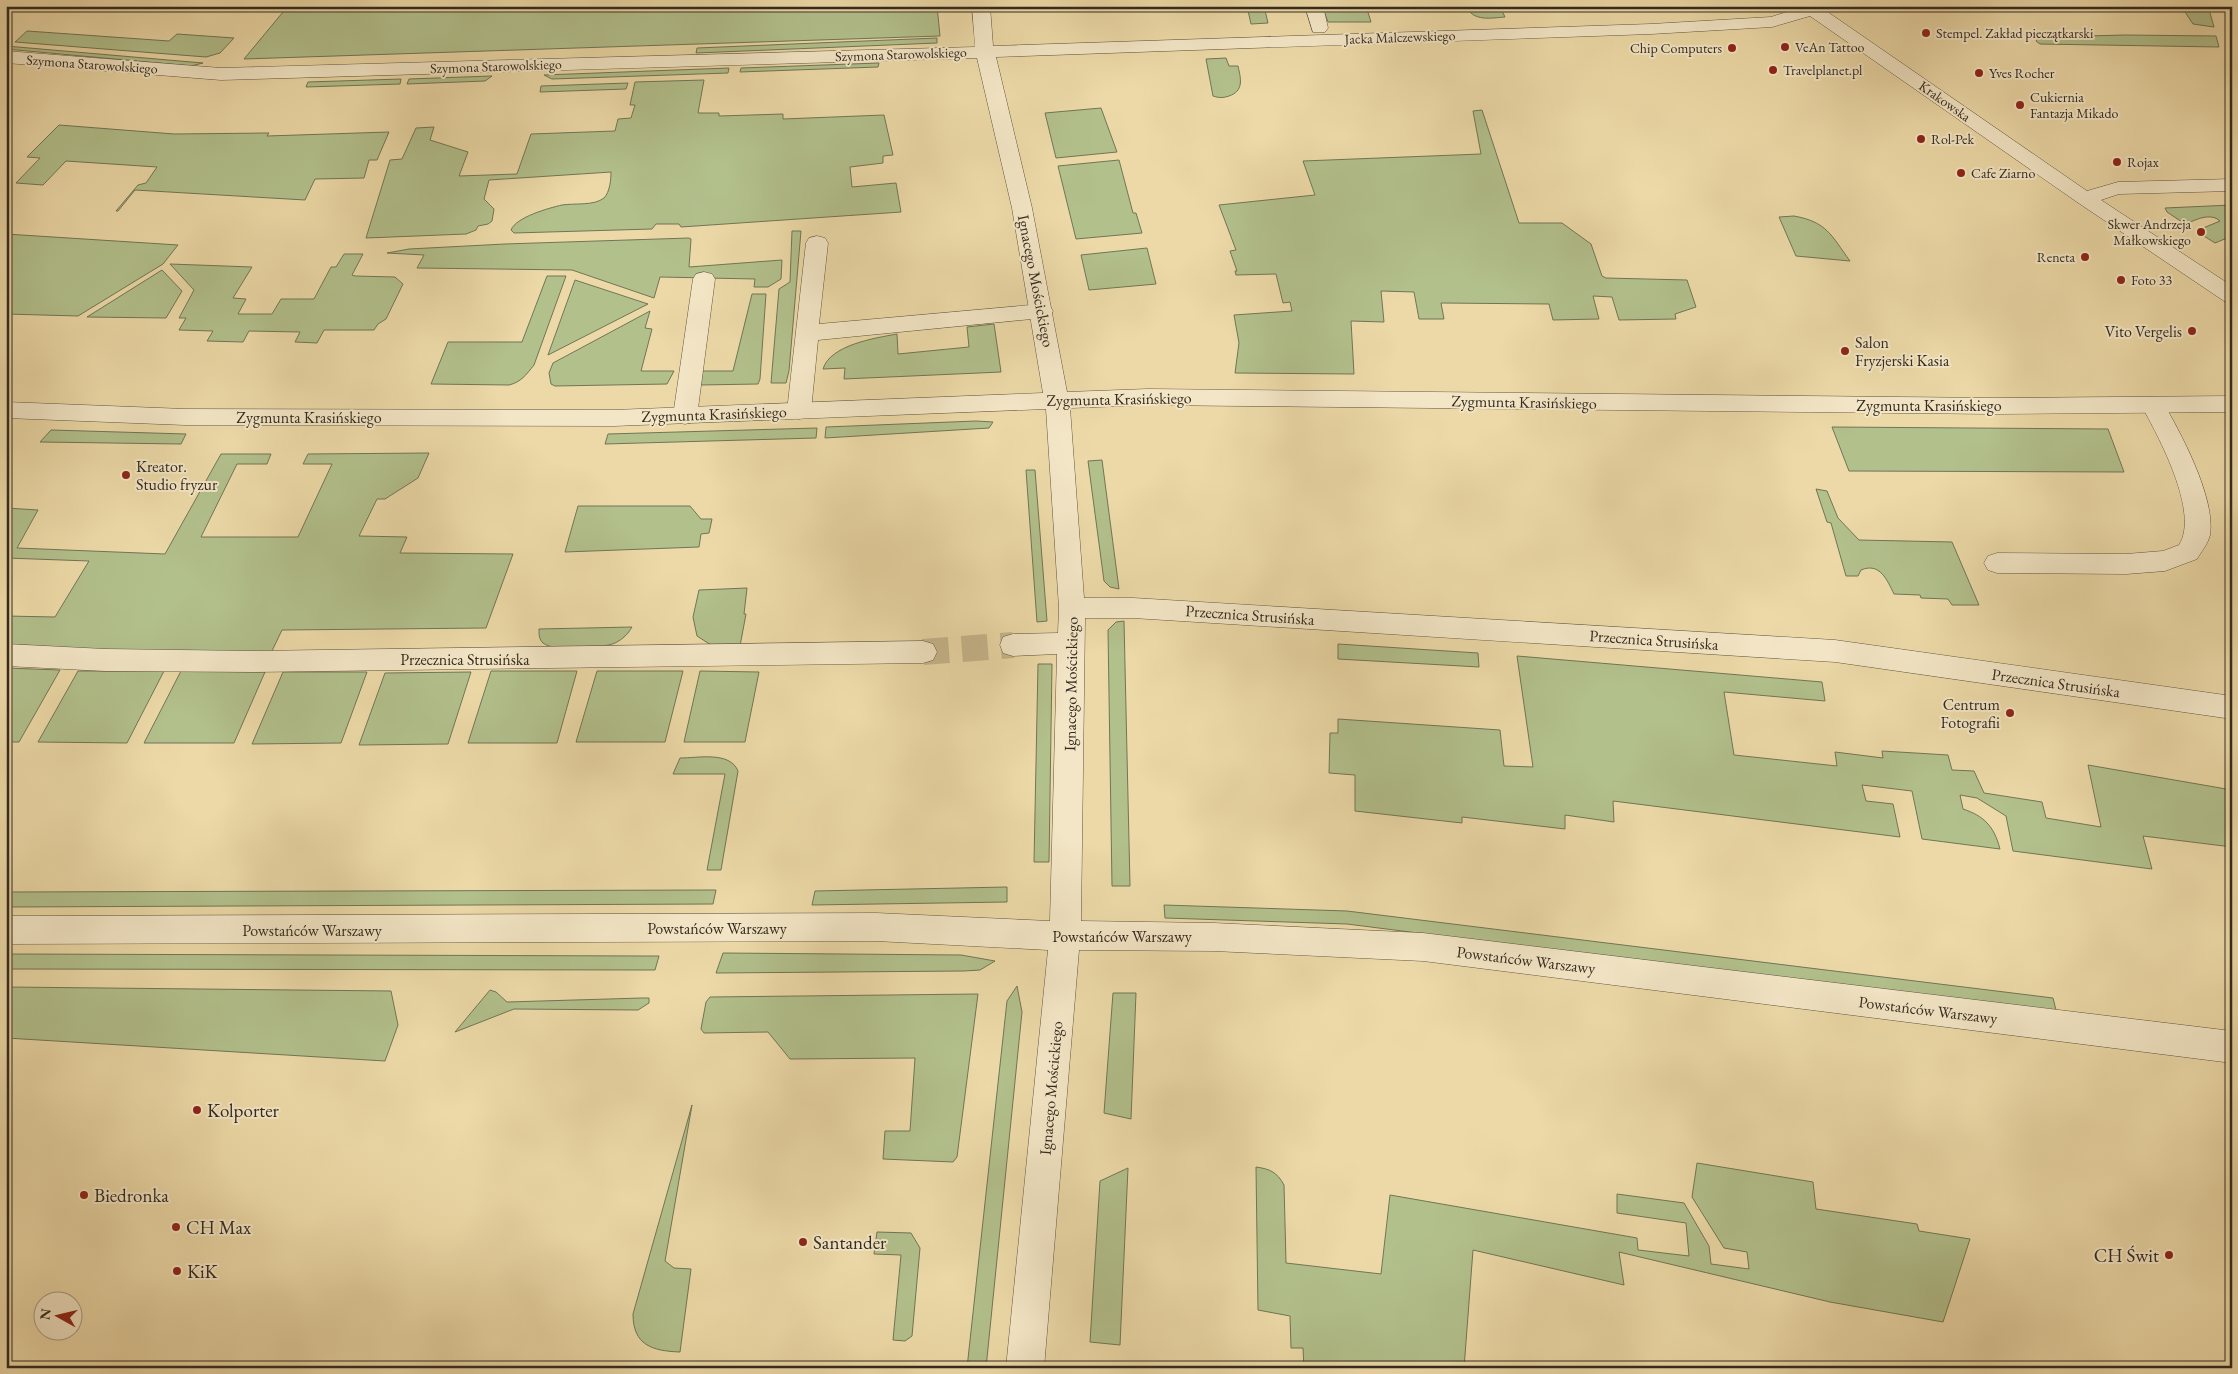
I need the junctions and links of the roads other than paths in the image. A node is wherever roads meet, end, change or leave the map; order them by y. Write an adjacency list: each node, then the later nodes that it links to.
1 (982, 6): 5 (street, Ignacego Mościckiego)
2 (1314, 6): 4 (street)
3 (1810, 8): 5 (street, Jacka Malczewskiego); 8 (street, Krakowska)
4 (1319, 28)
5 (986, 52): 6 (street, Szymona Starowolskiego); 13 (street, Ignacego Mościckiego)
6 (7, 58)
7 (2232, 185): 8 (street)
8 (2084, 198): 11 (street, Krakowska)
9 (817, 243): 14 (street)
10 (704, 279): 20 (street)
11 (2223, 280): 12 (street, Krakowska)
12 (2232, 296)
13 (1042, 311): 14 (street); 15 (street, Ignacego Mościckiego)
14 (808, 333): 19 (street)
15 (1055, 399): 17 (street, Zygmunta Krasińskiego); 19 (street, Zygmunta Krasińskiego); 22 (street, Ignacego Mościckiego)
16 (2232, 404): 17 (street, Zygmunta Krasińskiego)
17 (2153, 405): 21 (street)
18 (6, 410): 20 (street, Zygmunta Krasińskiego)
19 (799, 411): 20 (street, Zygmunta Krasińskiego)
20 (685, 416)
21 (1998, 562)
22 (1072, 608): 23 (street, Ignacego Mościckiego); 27 (street, Przecznica Strusińska)
23 (1073, 643): 24 (street); 29 (street, Ignacego Mościckiego)
24 (1013, 646)
25 (923, 652): 26 (street, Przecznica Strusińska)
26 (6, 655)
27 (2232, 708)
28 (6, 930): 29 (street, Powstańców Warszawy)
29 (1065, 936): 30 (street, Powstańców Warszawy); 31 (street, Ignacego Mościckiego)
30 (2232, 1047)
31 (1024, 1368)

